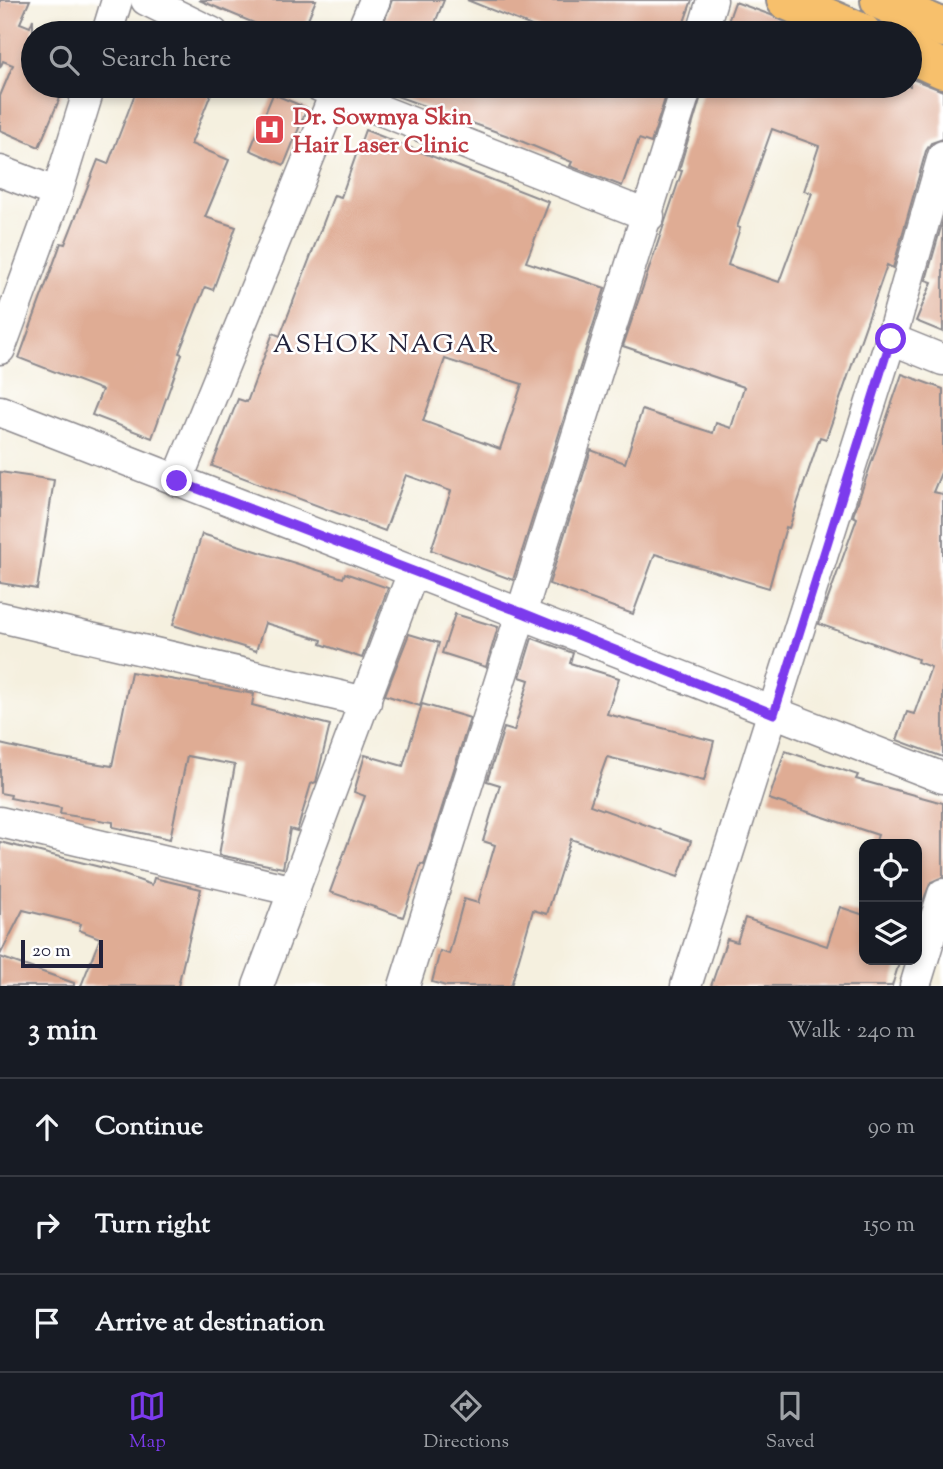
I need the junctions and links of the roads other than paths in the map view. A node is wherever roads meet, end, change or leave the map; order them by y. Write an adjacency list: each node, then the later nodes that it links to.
1 (117, 0): 7 (street)
2 (146, 0): 8 (street)
3 (375, 0): 9 (street)
4 (712, 0): 10 (street)
5 (786, 0): 11 (main road)
6 (880, 0): 12 (main road)
7 (111, 21)
8 (189, 21)
9 (365, 21)
10 (706, 21)
11 (834, 21)
12 (943, 28)
13 (922, 59): 14 (main road)
14 (943, 69)
15 (86, 98): 21 (street)
16 (327, 98): 27 (street)
17 (356, 98): 22 (street)
18 (683, 98): 22 (street)
19 (943, 156): 23 (street)
20 (0, 172): 21 (street)
21 (57, 192): 24 (street)
22 (649, 216): 29 (street)
23 (891, 339): 25 (street); 32 (street)
24 (0, 349)
25 (943, 360)
26 (0, 411): 27 (street)
27 (177, 481): 28 (street)
28 (413, 572): 29 (street); 31 (street)
29 (523, 613): 32 (street); 38 (street)
30 (0, 617): 31 (street)
31 (366, 702): 35 (street)
32 (774, 714): 33 (street); 39 (street)
33 (943, 778)
34 (0, 822): 35 (street)
35 (295, 891): 37 (street)
36 (943, 894): 40 (street)
37 (258, 986)
38 (404, 986)
39 (686, 986)
40 (915, 986)

